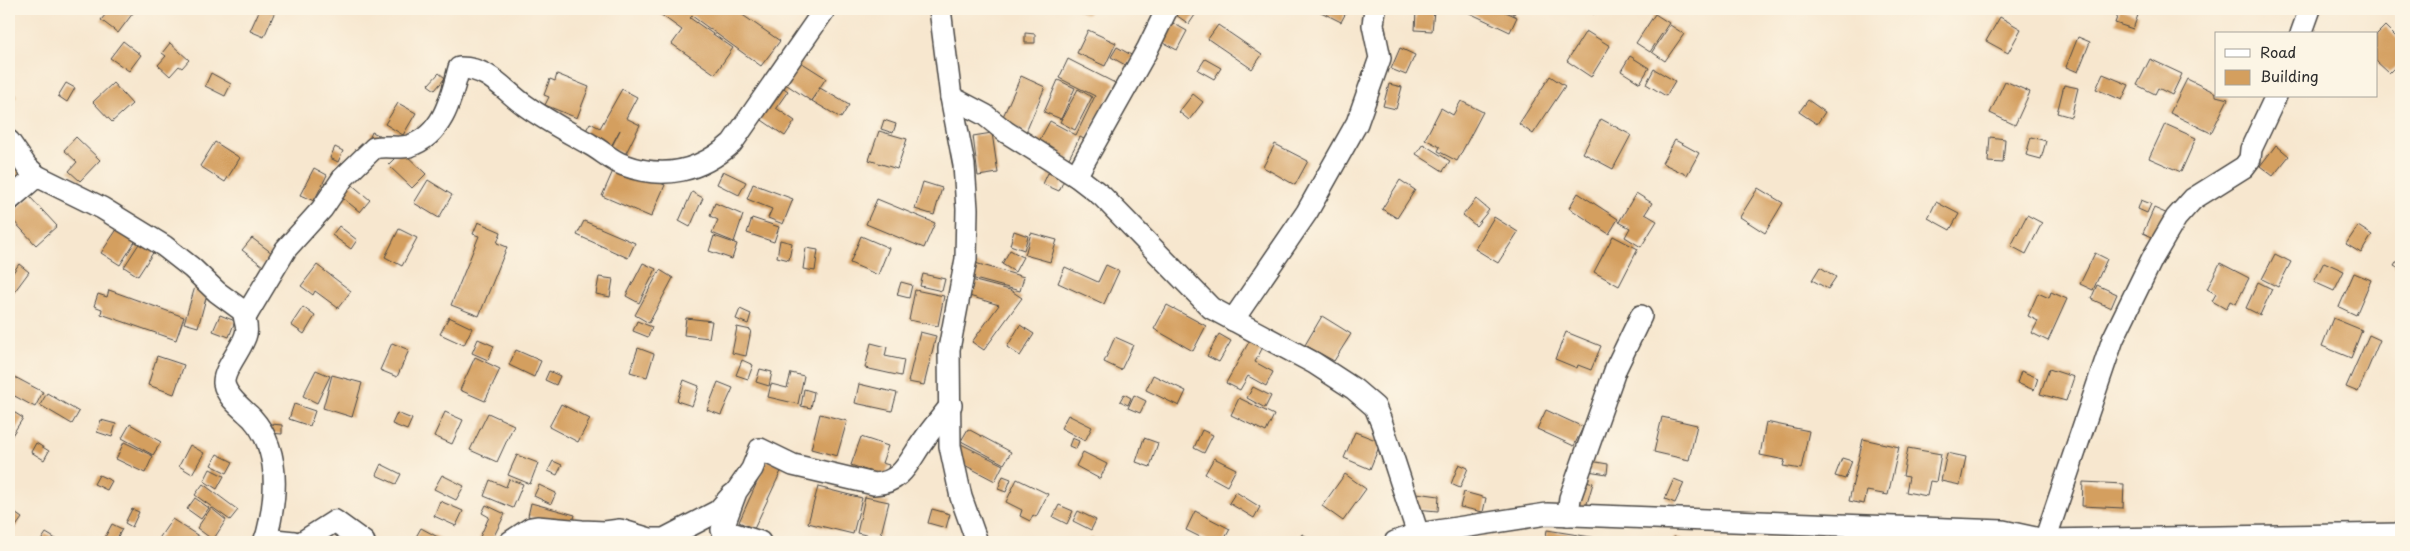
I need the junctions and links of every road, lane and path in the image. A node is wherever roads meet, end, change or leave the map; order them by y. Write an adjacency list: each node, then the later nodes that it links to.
1 (826, 9): 13 (street)
2 (940, 9): 7 (street)
3 (1167, 9): 11 (street)
4 (1375, 9): 15 (street)
5 (2310, 9): 6 (street)
6 (2302, 32)
7 (951, 97): 11 (street); 16 (street)
8 (2275, 98): 22 (street)
9 (9, 141): 10 (street)
10 (37, 176): 12 (street); 13 (street)
11 (1076, 176): 15 (street)
12 (9, 200)
13 (247, 314): 23 (street)
14 (1641, 316): 18 (street)
15 (1233, 320): 19 (street)
16 (951, 405): 17 (street); 29 (street)
17 (736, 492): 27 (street); 28 (street)
18 (1568, 515): 19 (street); 21 (street)
19 (1418, 534): 30 (street)
20 (2401, 534): 22 (street)
21 (2000, 537): 22 (street)
22 (2045, 540)
23 (265, 541): 24 (street)
24 (294, 542)
25 (302, 542): 26 (street)
26 (364, 542)
27 (510, 542)
28 (760, 542)
29 (977, 542)
30 (1394, 542)

